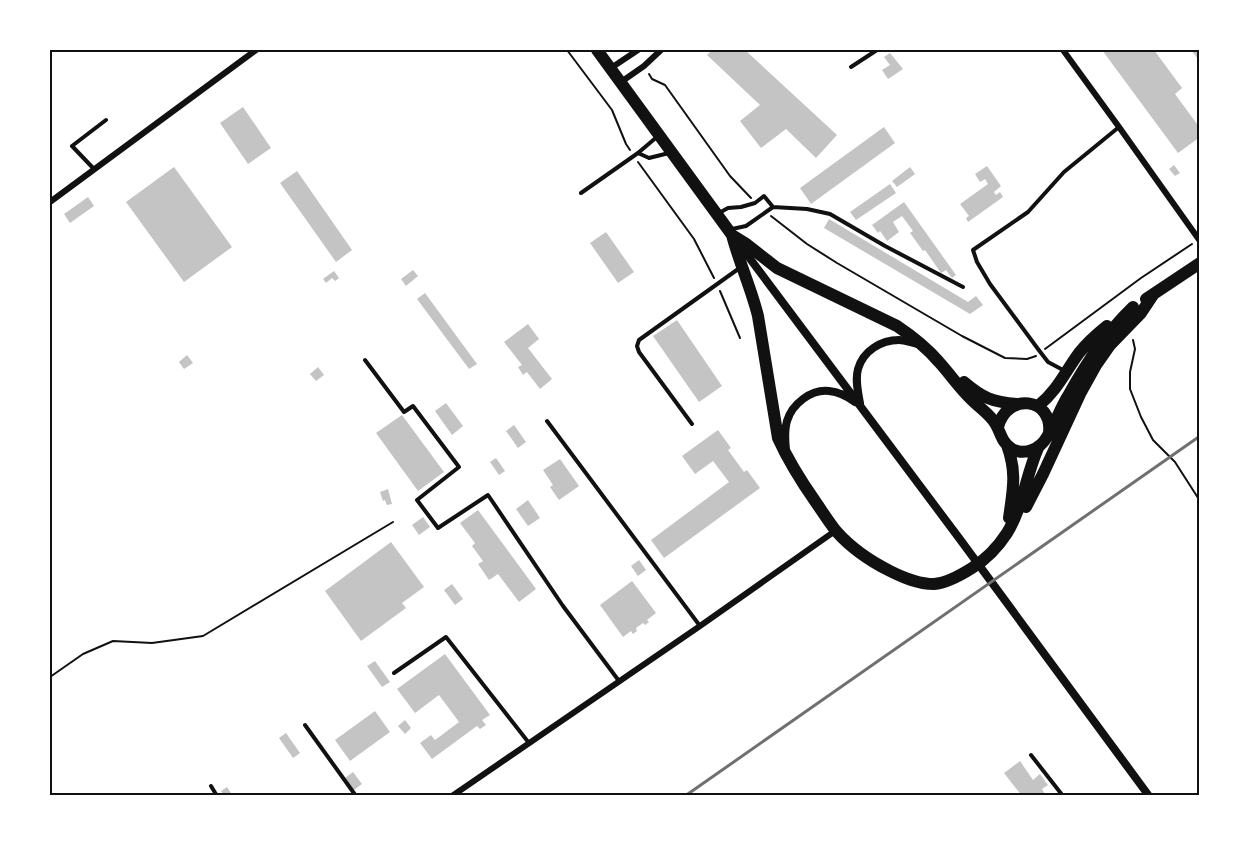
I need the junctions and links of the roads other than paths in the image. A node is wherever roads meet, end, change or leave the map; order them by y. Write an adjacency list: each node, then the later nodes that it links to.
1 (256, 50): 16 (street)
2 (597, 50): 9 (highway)
3 (638, 50): 9 (street)
4 (661, 50): 10 (street)
5 (877, 50): 8 (lane)
6 (1074, 50): 7 (lane)
7 (1065, 52): 12 (street)
8 (851, 67)
9 (611, 68): 10 (highway)
10 (621, 82): 13 (highway)
11 (106, 120): 16 (lane)
12 (1119, 127): 23 (street); 33 (lane)
13 (660, 135): 14 (highway); 15 (lane)
14 (672, 152): 15 (lane); 20 (highway)
15 (636, 155): 17 (lane)
16 (94, 169): 18 (street)
17 (581, 193)
18 (50, 202)
19 (772, 207): 20 (lane); 21 (lane); 27 (lane)
20 (717, 214): 22 (highway)
21 (746, 226): 22 (lane); 24 (lane)
22 (731, 232): 24 (highway); 26 (highway); 35 (street)
23 (1200, 241)
24 (745, 243): 30 (highway)
25 (1200, 263): 28 (highway)
26 (742, 266): 38 (lane); 43 (highway)
27 (963, 287)
28 (1153, 295): 29 (highway); 45 (highway)
29 (1133, 307): 33 (highway); 40 (highway)
30 (921, 345): 32 (highway); 35 (street)
31 (365, 360): 48 (lane)
32 (944, 368): 34 (highway); 39 (highway)
33 (1067, 372): 36 (highway)
34 (1017, 404): 36 (highway); 39 (highway)
35 (861, 406): 43 (street); 57 (street)
36 (1038, 406): 40 (highway)
37 (547, 421): 46 (lane)
38 (692, 423)
39 (998, 427): 41 (highway)
40 (1049, 433): 42 (highway)
41 (1007, 445): 42 (highway); 45 (highway)
42 (1038, 448): 45 (highway)
43 (786, 456): 44 (highway)
44 (836, 530): 45 (highway); 46 (street)
45 (1005, 535)
46 (700, 626): 48 (street)
47 (394, 673): 50 (lane)
48 (619, 681): 50 (street)
49 (305, 725): 54 (lane)
50 (529, 743): 55 (street)
51 (1031, 756): 56 (lane)
52 (211, 786): 53 (lane)
53 (217, 795)
54 (356, 795)
55 (452, 795)
56 (1063, 795)
57 (1149, 795)

